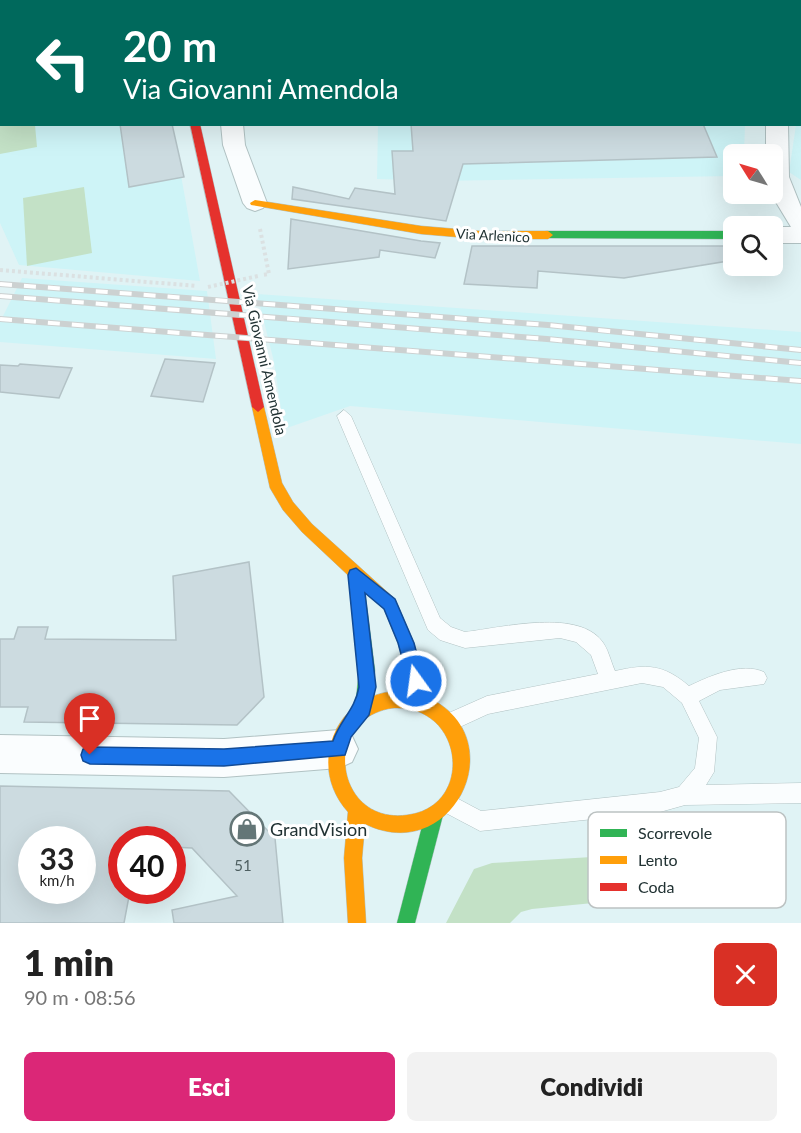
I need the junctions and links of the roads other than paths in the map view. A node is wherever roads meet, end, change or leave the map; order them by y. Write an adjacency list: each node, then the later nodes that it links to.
1 (195, 126): 10 (street, Via Giovanni Amendola)
2 (232, 126): 4 (street)
3 (777, 126): 5 (street)
4 (255, 203): 6 (street, Via Arlenico)
5 (801, 223)
6 (723, 235)
7 (783, 235): 8 (street)
8 (801, 235)
9 (344, 416): 12 (lane)
10 (356, 575): 14 (street, Via Giovanni Amendola); 15 (street)
11 (758, 678): 13 (lane)
12 (610, 681): 13 (lane); 16 (lane)
13 (688, 697): 20 (lane)
14 (421, 700): 15 (street); 16 (street)
15 (363, 709): 18 (street)
16 (449, 723): 21 (street)
17 (0, 754): 18 (street)
18 (339, 762): 22 (street)
19 (801, 793): 20 (lane)
20 (685, 795): 21 (lane)
21 (440, 809): 22 (street); 24 (street)
22 (357, 811): 23 (street)
23 (357, 923)
24 (406, 923)

